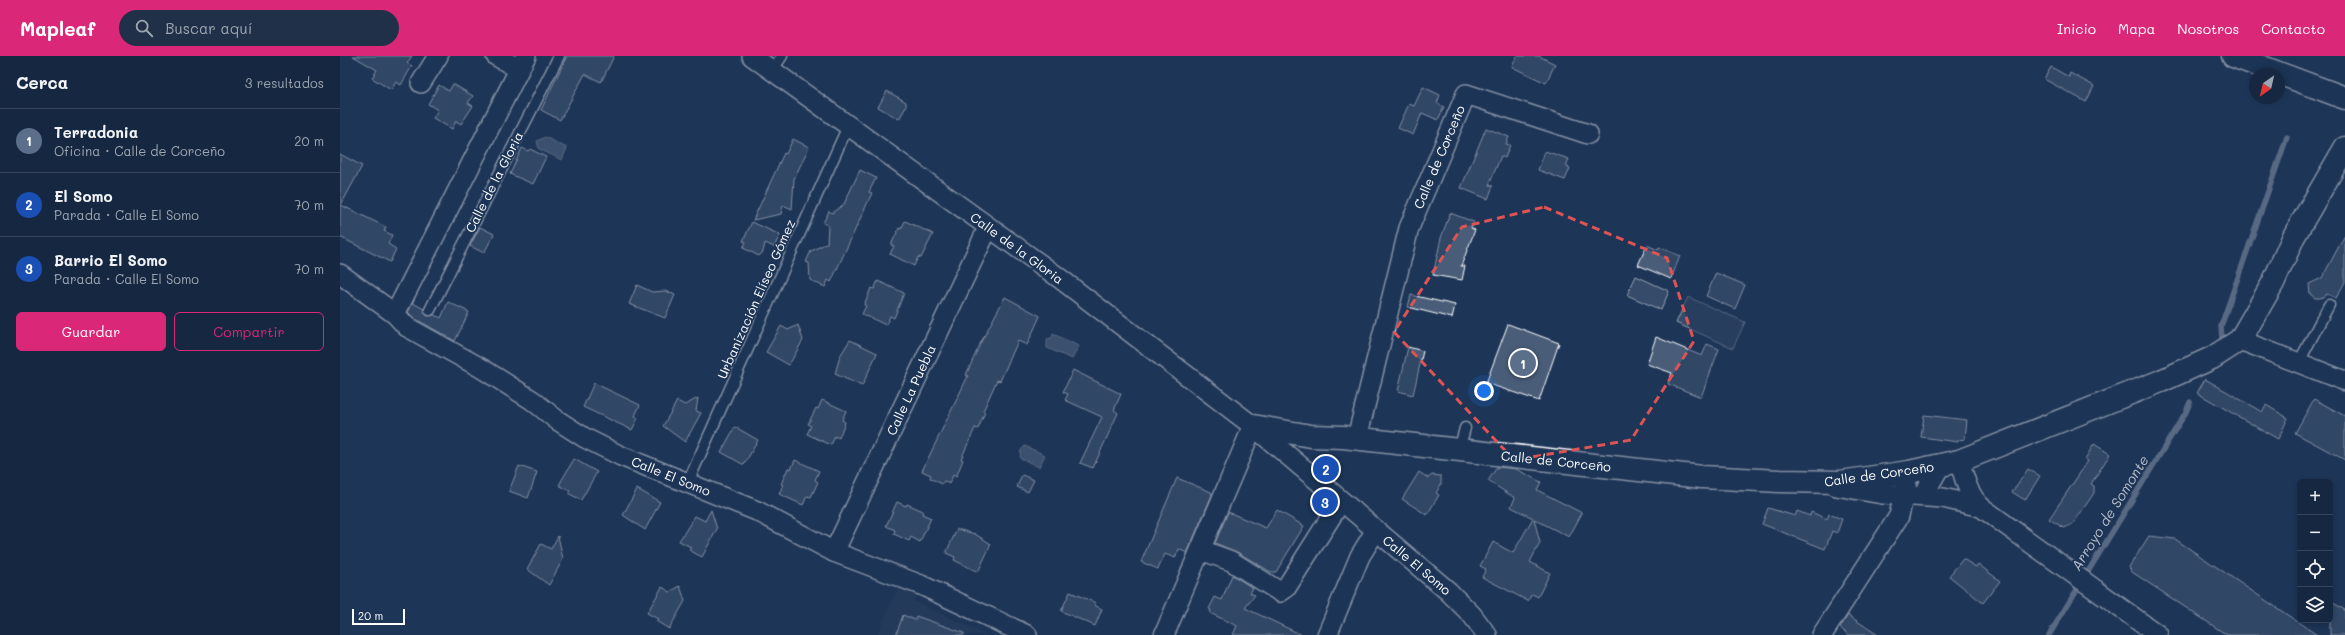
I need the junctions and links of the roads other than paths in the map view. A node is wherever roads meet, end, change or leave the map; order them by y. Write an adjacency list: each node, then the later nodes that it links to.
1 (438, 56): 8 (street)
2 (496, 56): 6 (street)
3 (559, 56): 16 (lane, Calle de la Gloria)
4 (752, 56): 7 (street, Calle de la Gloria)
5 (2233, 56): 9 (main road)
6 (522, 62): 17 (street)
7 (777, 63): 10 (street, Calle de la Gloria)
8 (421, 83)
9 (2345, 98)
10 (848, 126): 13 (street, Calle de la Gloria); 29 (lane, Urbanización Elíseo Gómez)
11 (1588, 134): 24 (street, Calle de Corceño)
12 (2345, 148): 18 (main road)
13 (988, 228): 21 (street, Calle de la Gloria); 36 (street, Calle La Puebla)
14 (340, 274): 17 (street, Calle El Somo)
15 (2329, 305): 19 (lane)
16 (430, 310)
17 (395, 314): 29 (street, Calle El Somo)
18 (2240, 340): 19 (street); 27 (main road, Calle de Corceño)
19 (2299, 362): 20 (street)
20 (2345, 381)
21 (1253, 426): 23 (main road, Calle de Corceño); 25 (street, Calle de la Gloria); 35 (street)
22 (1465, 428): 26 (lane)
23 (1311, 436): 24 (main road, Calle de Corceño); 25 (main road, Calle de Corceño)
24 (1357, 438): 26 (main road, Calle de Corceño)
25 (1278, 448): 32 (street, Calle El Somo)
26 (1459, 450): 30 (main road, Calle de Corceño)
27 (1950, 463): 28 (main road, Calle de Corceño); 31 (street); 33 (street)
28 (1909, 472): 30 (main road, Calle de Corceño); 31 (street)
29 (688, 482): 36 (street, Calle El Somo)
30 (1817, 483): 31 (street)
31 (1914, 495): 33 (street); 41 (street, Calle de Corceño)
32 (1340, 501): 34 (street, Calle El Somo); 35 (street)
33 (1981, 507): 42 (street)
34 (1376, 530): 39 (street); 40 (street, Calle El Somo)
35 (1201, 550): 38 (street)
36 (834, 552): 37 (street, Calle El Somo)
37 (1027, 635)
38 (1164, 635)
39 (1327, 635)
40 (1487, 635)
41 (1822, 635)
42 (2158, 635)

